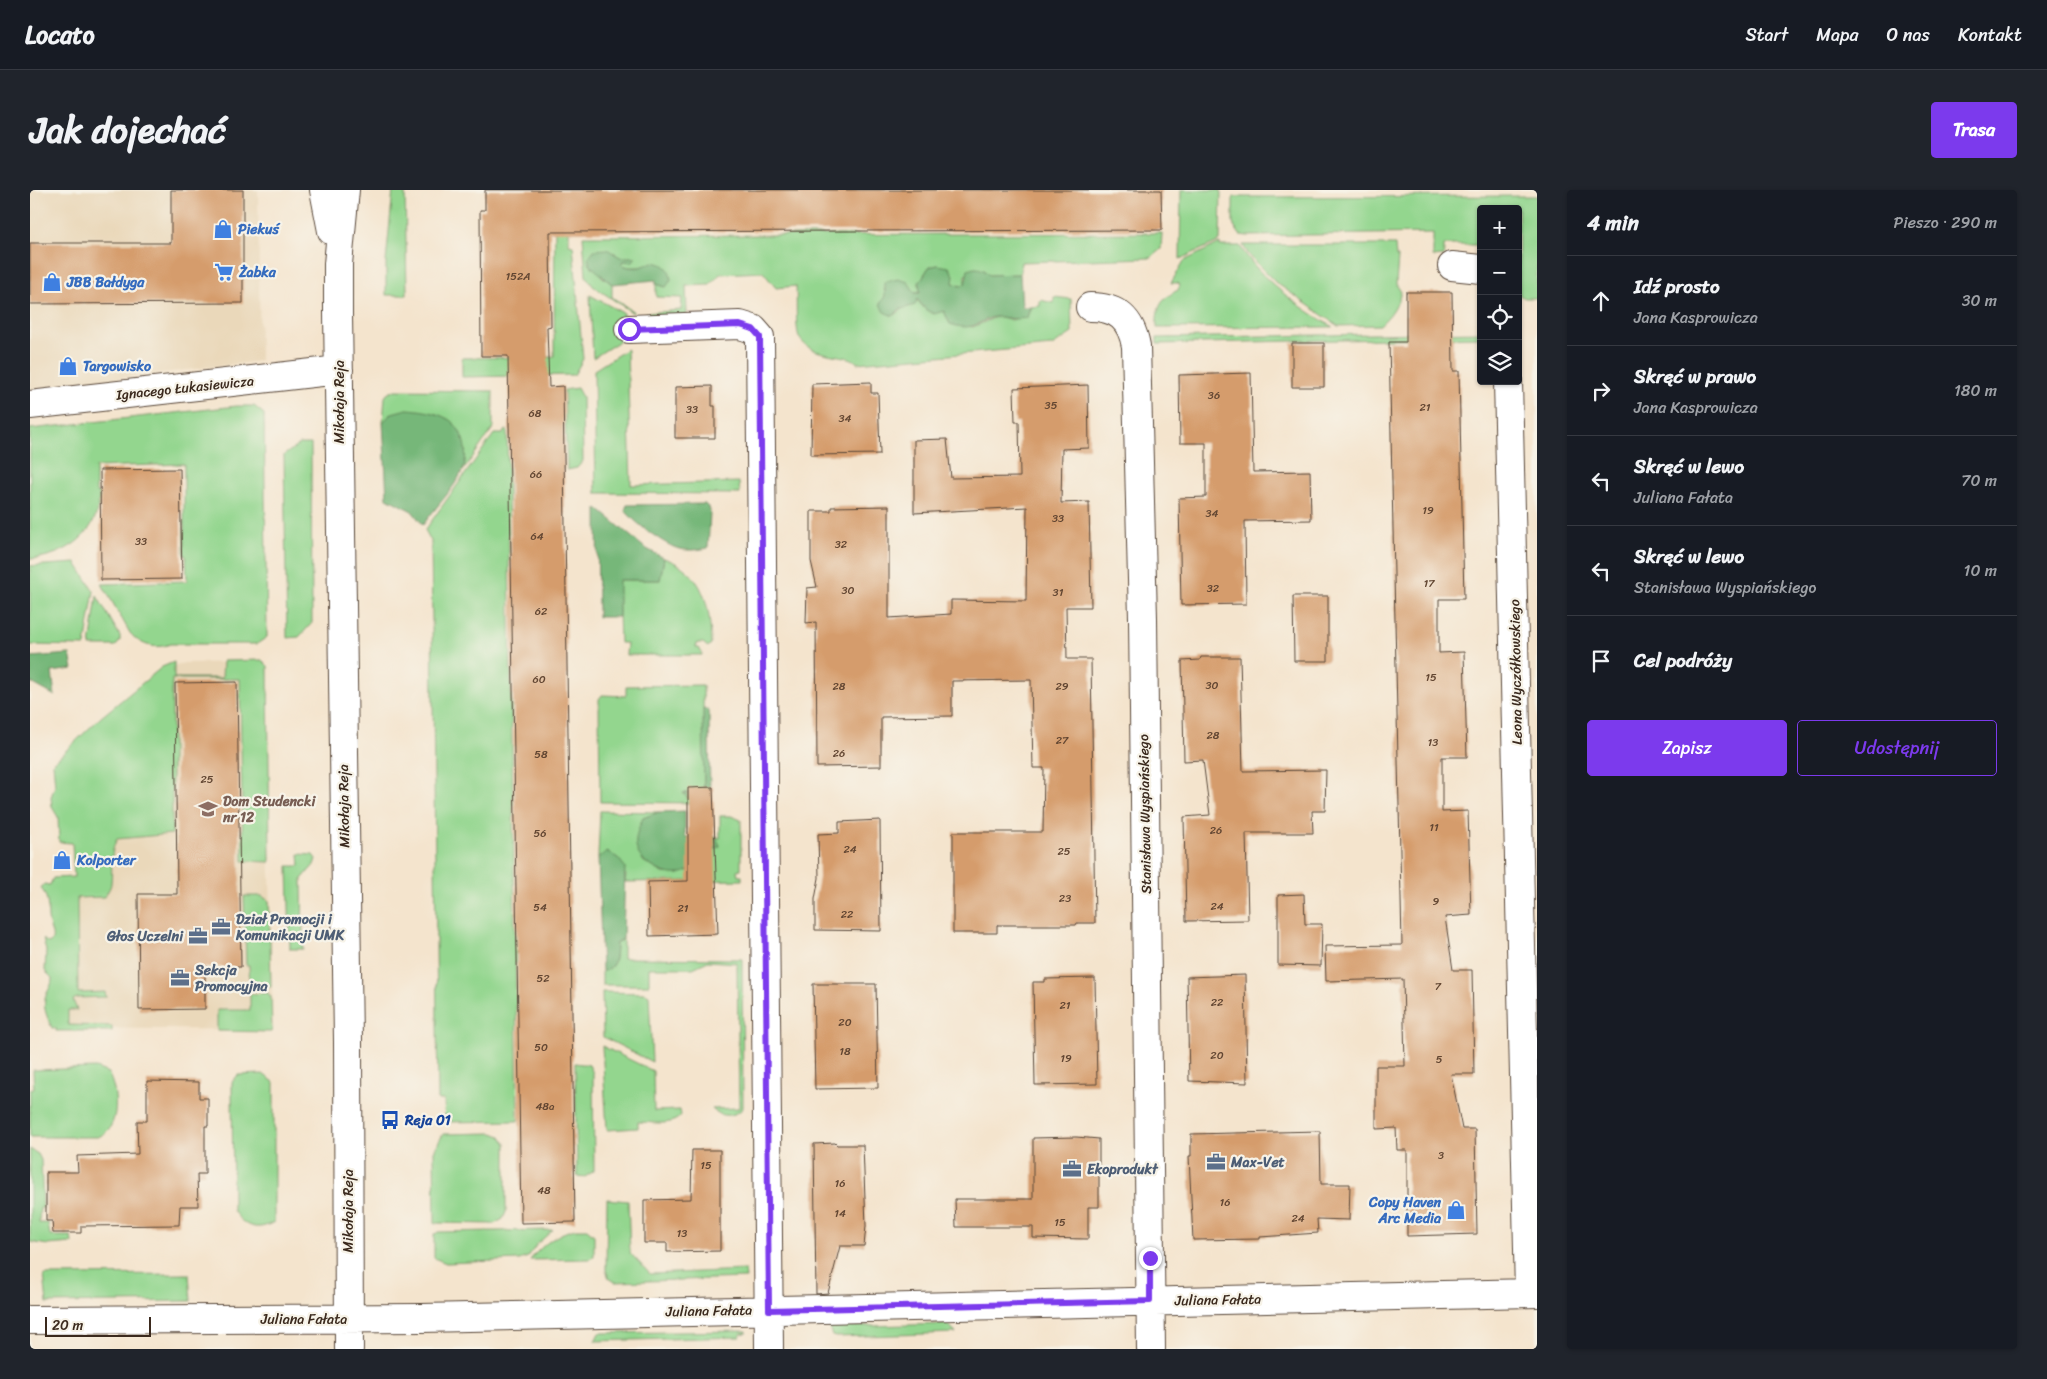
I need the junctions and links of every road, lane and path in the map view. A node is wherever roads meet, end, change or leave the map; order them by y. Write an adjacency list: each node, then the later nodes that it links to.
1 (324, 190): 3 (street, Mikołaja Reja)
2 (345, 190): 3 (street, Mikołaja Reja)
3 (338, 264): 8 (street, Mikołaja Reja)
4 (1452, 266): 5 (street)
5 (1477, 269)
6 (1090, 307): 12 (street, Stanisława Wyspiańskiego)
7 (629, 329): 13 (street)
8 (339, 370): 10 (street, Ignacego Łukasiewicza); 14 (street, Mikołaja Reja)
9 (1508, 385): 11 (street, Leona Wyczółkowskiego)
10 (30, 405)
11 (1533, 1293): 12 (street, Juliana Fałata)
12 (1150, 1301): 13 (street, Juliana Fałata); 18 (street, Stanisława Wyspiańskiego)
13 (769, 1310): 14 (street, Juliana Fałata); 17 (street)
14 (349, 1319): 15 (street, Juliana Fałata); 16 (street, Mikołaja Reja)
15 (30, 1320)
16 (349, 1349)
17 (768, 1349)
18 (1151, 1349)

